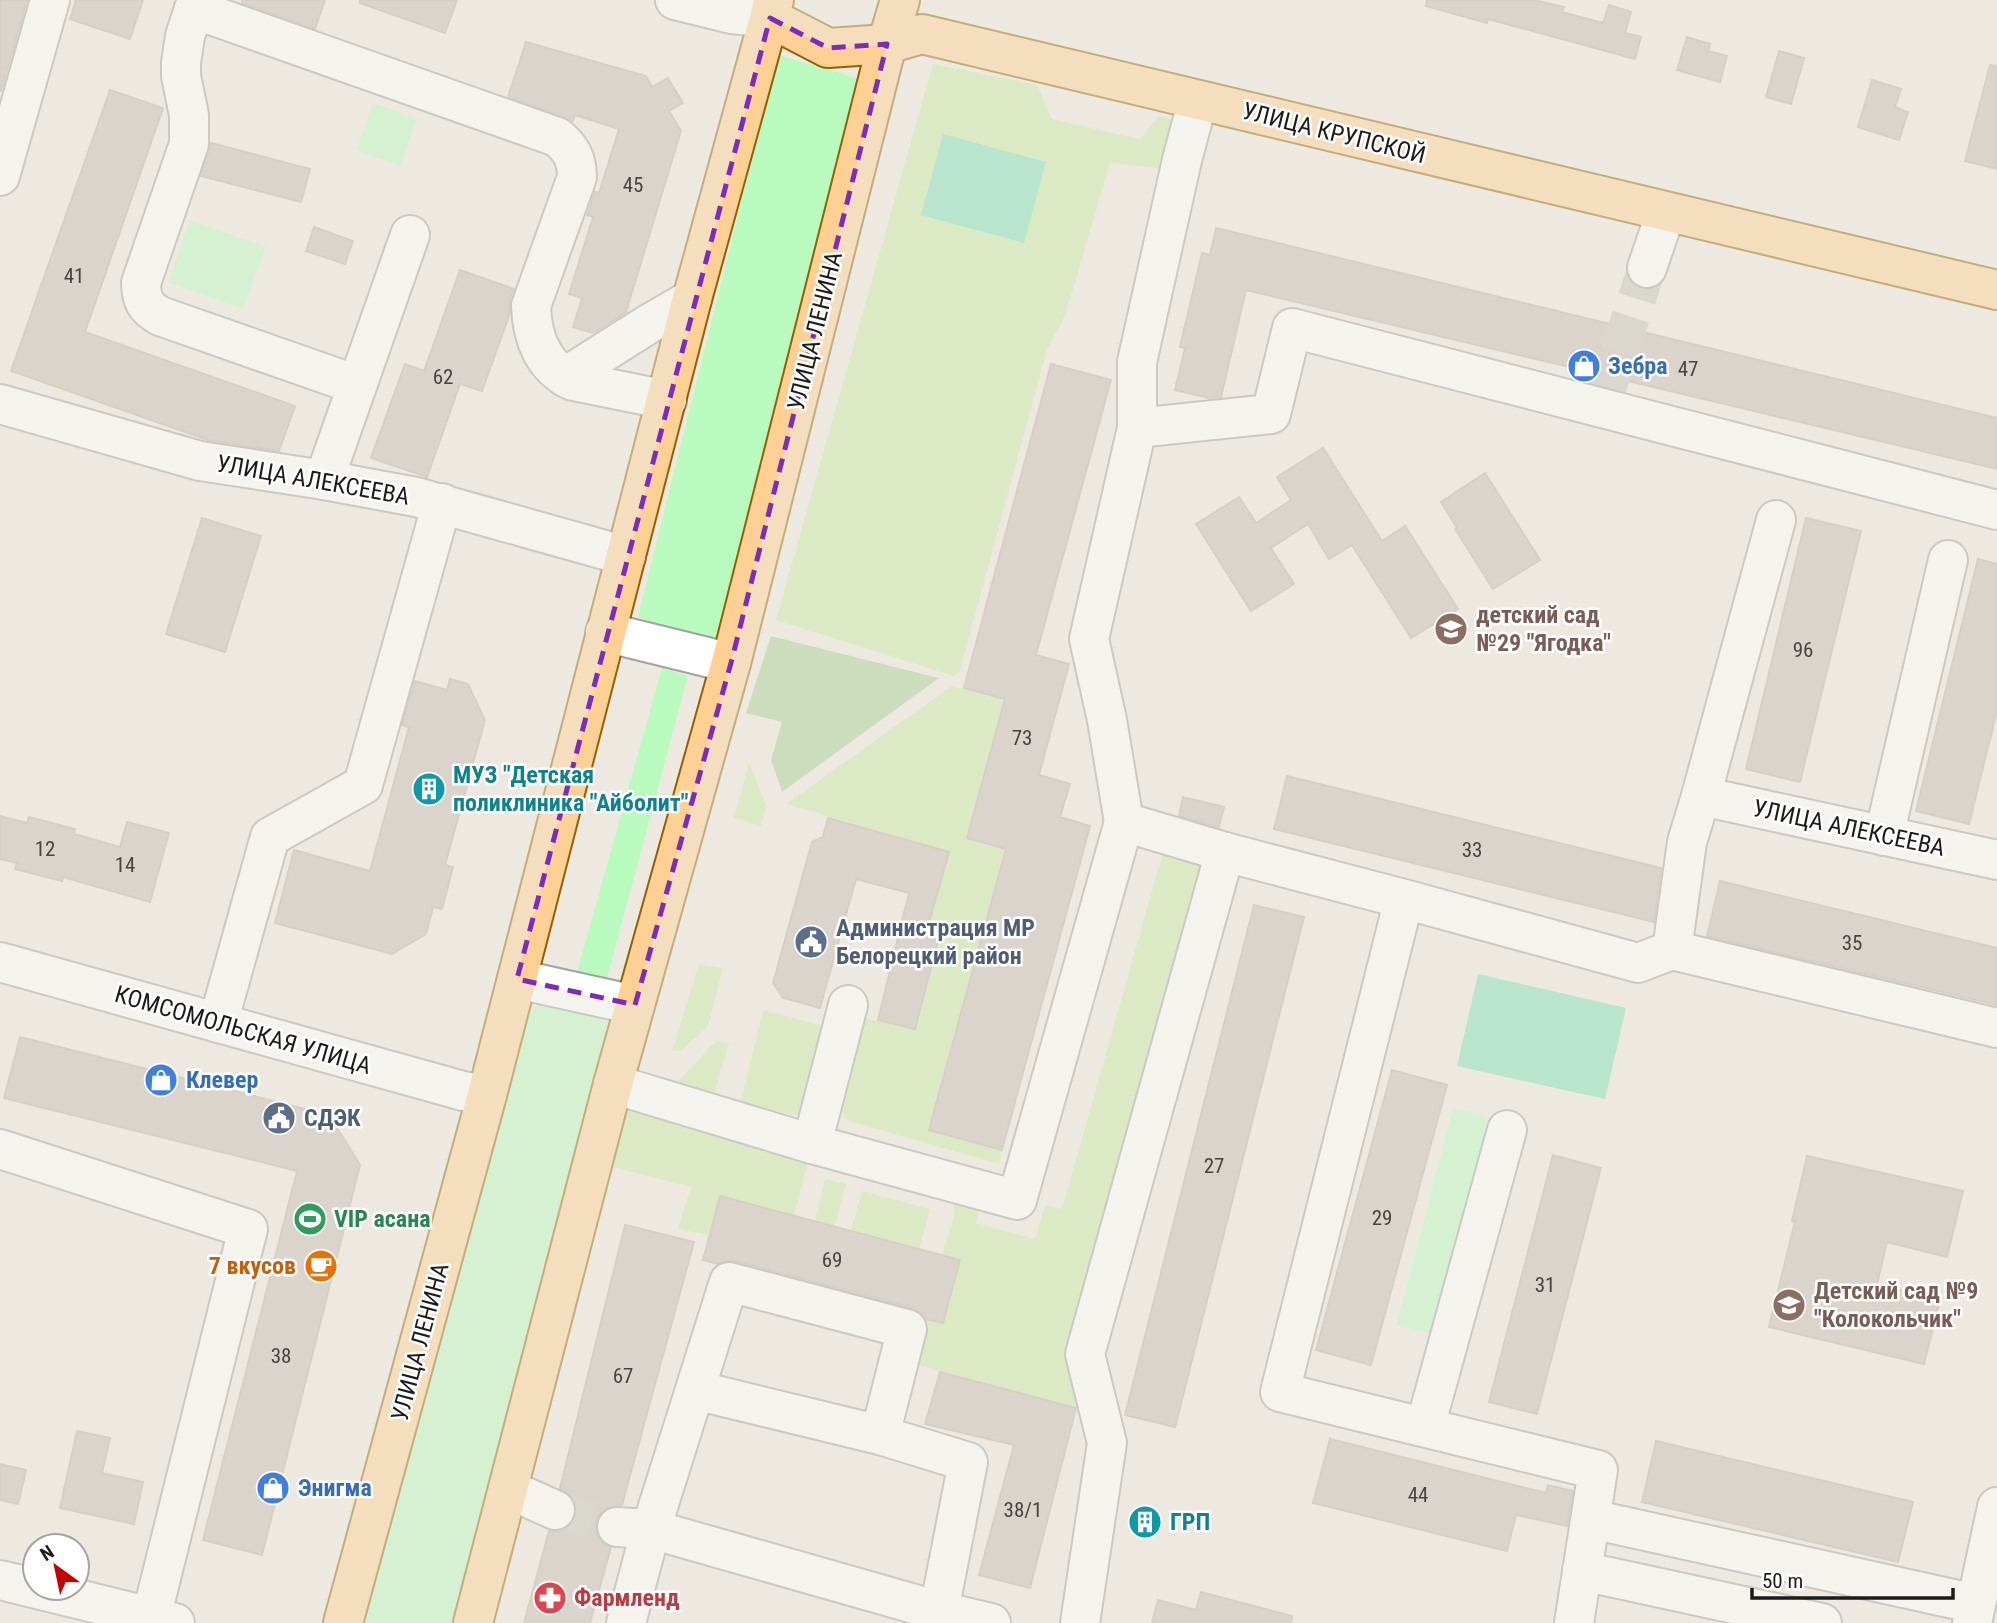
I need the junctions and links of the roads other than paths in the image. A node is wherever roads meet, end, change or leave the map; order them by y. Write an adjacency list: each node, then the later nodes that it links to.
1 (50, 0): 8 (street)
2 (675, 0): 5 (street, УЛИЦА КРУПСКОЙ)
3 (900, 0): 6 (main road, УЛИЦА ЛЕНИНА)
4 (196, 5): 14 (street); 15 (street)
5 (772, 9): 6 (main road, УЛИЦА КРУПСКОЙ); 13 (main road, УЛИЦА ЛЕНИНА)
6 (906, 26): 7 (main road, УЛИЦА КРУПСКОЙ); 26 (main road, УЛИЦА ЛЕНИНА)
7 (1198, 100): 9 (main road, УЛИЦА КРУПСКОЙ); 18 (street)
8 (0, 176)
9 (1666, 212): 11 (street); 12 (main road, УЛИЦА КРУПСКОЙ)
10 (410, 234): 15 (street)
11 (1647, 268)
12 (1997, 290)
13 (692, 299): 14 (street); 16 (main road, УЛИЦА ЛЕНИНА)
14 (565, 377): 16 (street)
15 (357, 385): 19 (street)
16 (667, 400): 23 (main road, УЛИЦА ЛЕНИНА)
17 (0, 404): 19 (street, УЛИЦА АЛЕКСЕЕВА)
18 (1138, 428): 21 (street); 28 (street)
19 (324, 480): 20 (street, УЛИЦА АЛЕКСЕЕВА)
20 (442, 503): 23 (street, УЛИЦА АЛЕКСЕЕВА); 38 (street)
21 (1997, 510)
22 (1776, 520): 27 (street)
23 (626, 556): 25 (main road, УЛИЦА ЛЕНИНА)
24 (1948, 561): 29 (street)
25 (606, 632): 26 (street); 35 (main road, УЛИЦА ЛЕНИНА)
26 (732, 663): 36 (main road, УЛИЦА ЛЕНИНА)
27 (1701, 796): 29 (street, УЛИЦА АЛЕКСЕЕВА); 33 (street)
28 (1124, 822): 30 (street); 43 (street)
29 (1884, 836): 31 (street, УЛИЦА АЛЕКСЕЕВА)
30 (1225, 852): 32 (street); 62 (street)
31 (1997, 860)
32 (1404, 899): 33 (street); 46 (street)
33 (1672, 950): 39 (street)
34 (0, 962): 38 (street, КОМСОМОЛЬСКАЯ УЛИЦА)
35 (517, 979): 36 (street); 41 (main road, УЛИЦА ЛЕНИНА)
36 (635, 1004): 40 (main road, УЛИЦА ЛЕНИНА)
37 (848, 1005): 43 (street)
38 (218, 1023): 41 (street, КОМСОМОЛЬСКАЯ УЛИЦА)
39 (1997, 1028)
40 (613, 1084): 43 (street); 48 (main road, УЛИЦА ЛЕНИНА)
41 (487, 1095): 58 (main road, УЛИЦА ЛЕНИНА)
42 (1507, 1130): 46 (street)
43 (813, 1144)
44 (0, 1149): 57 (street)
45 (695, 1390): 47 (street); 47 (street); 52 (street)
46 (1424, 1427): 51 (street)
47 (880, 1435): 55 (street)
48 (508, 1489): 50 (street); 59 (main road, УЛИЦА ЛЕНИНА)
49 (1997, 1507): 56 (street)
50 (555, 1510)
51 (1591, 1519): 53 (street); 56 (street)
52 (634, 1528): 55 (street); 60 (street)
53 (1582, 1572): 63 (street); 64 (street)
54 (0, 1580): 57 (street)
55 (939, 1611): 61 (street)
56 (1974, 1613)
57 (164, 1620)
58 (343, 1623)
59 (473, 1623)
60 (626, 1623)
61 (991, 1623)
62 (1080, 1623)
63 (1574, 1623)
64 (1822, 1623)

